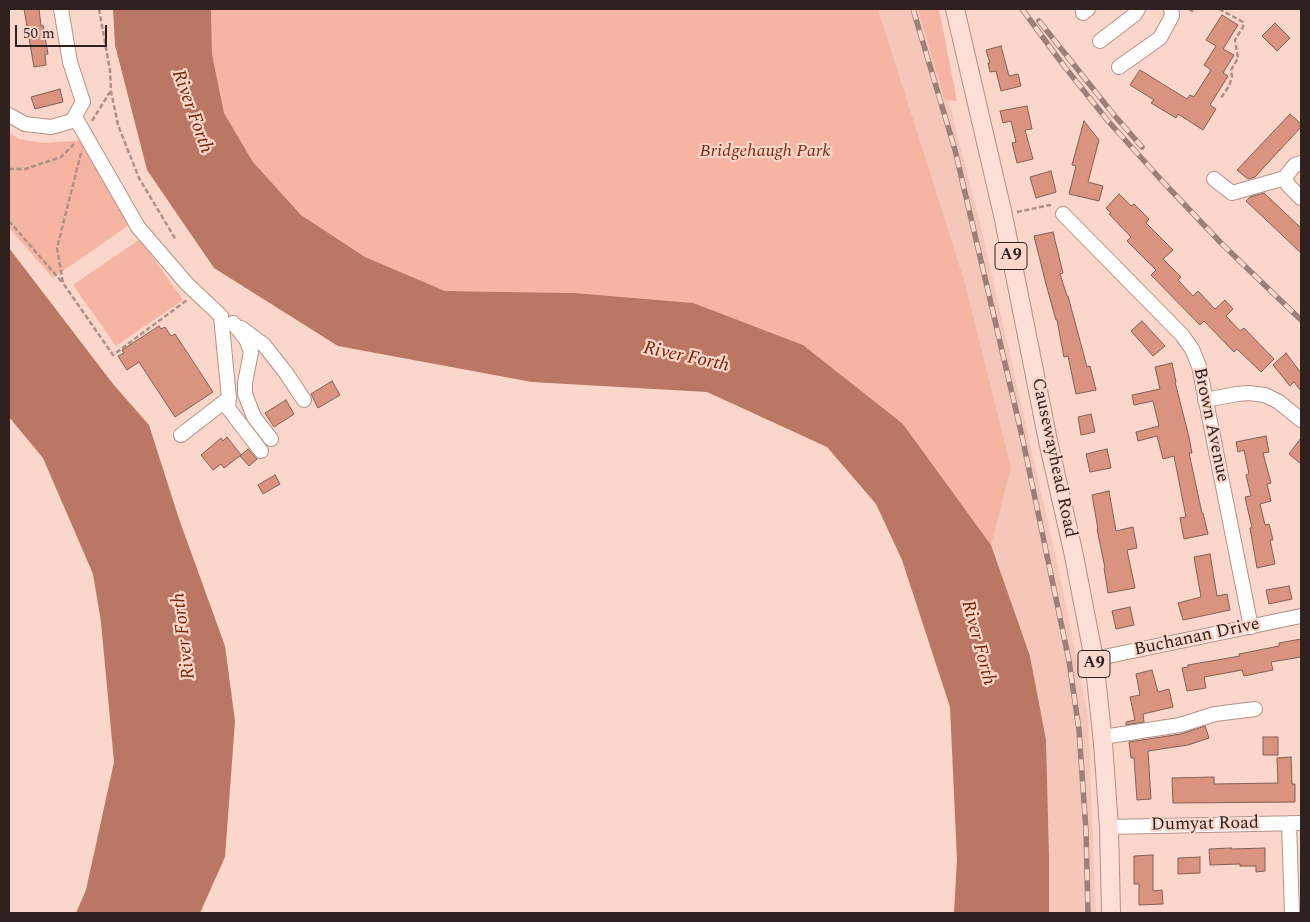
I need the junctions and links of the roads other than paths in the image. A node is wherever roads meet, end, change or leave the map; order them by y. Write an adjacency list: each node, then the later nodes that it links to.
1 (61, 9): 8 (street)
2 (955, 9): 24 (main road, Causewayhead Road / A9)
3 (1138, 9): 5 (street)
4 (1171, 9): 6 (street)
5 (1100, 41)
6 (1119, 68)
7 (9, 115): 8 (street)
8 (75, 116): 14 (street)
9 (1301, 163): 10 (street)
10 (1285, 178): 11 (street); 12 (street)
11 (1214, 179)
12 (1301, 198)
13 (1063, 214): 17 (street, Brown Avenue)
14 (227, 320): 15 (street); 16 (street); 20 (street)
15 (229, 398): 19 (street); 21 (street)
16 (304, 400)
17 (1205, 400): 18 (street); 23 (street, Brown Avenue)
18 (1301, 420)
19 (181, 435)
20 (271, 439)
21 (261, 451)
22 (1301, 616): 23 (street, Buchanan Drive)
23 (1251, 626): 24 (street, Buchanan Drive)
24 (1094, 659): 26 (main road, Causewayhead Road / A9)
25 (1255, 709): 26 (street)
26 (1103, 736): 28 (main road, Causewayhead Road / A9)
27 (1295, 823): 28 (street, Dumyat Road); 30 (street)
28 (1109, 827): 29 (main road, Causewayhead Road / A9)
29 (1111, 913)
30 (1292, 913)

